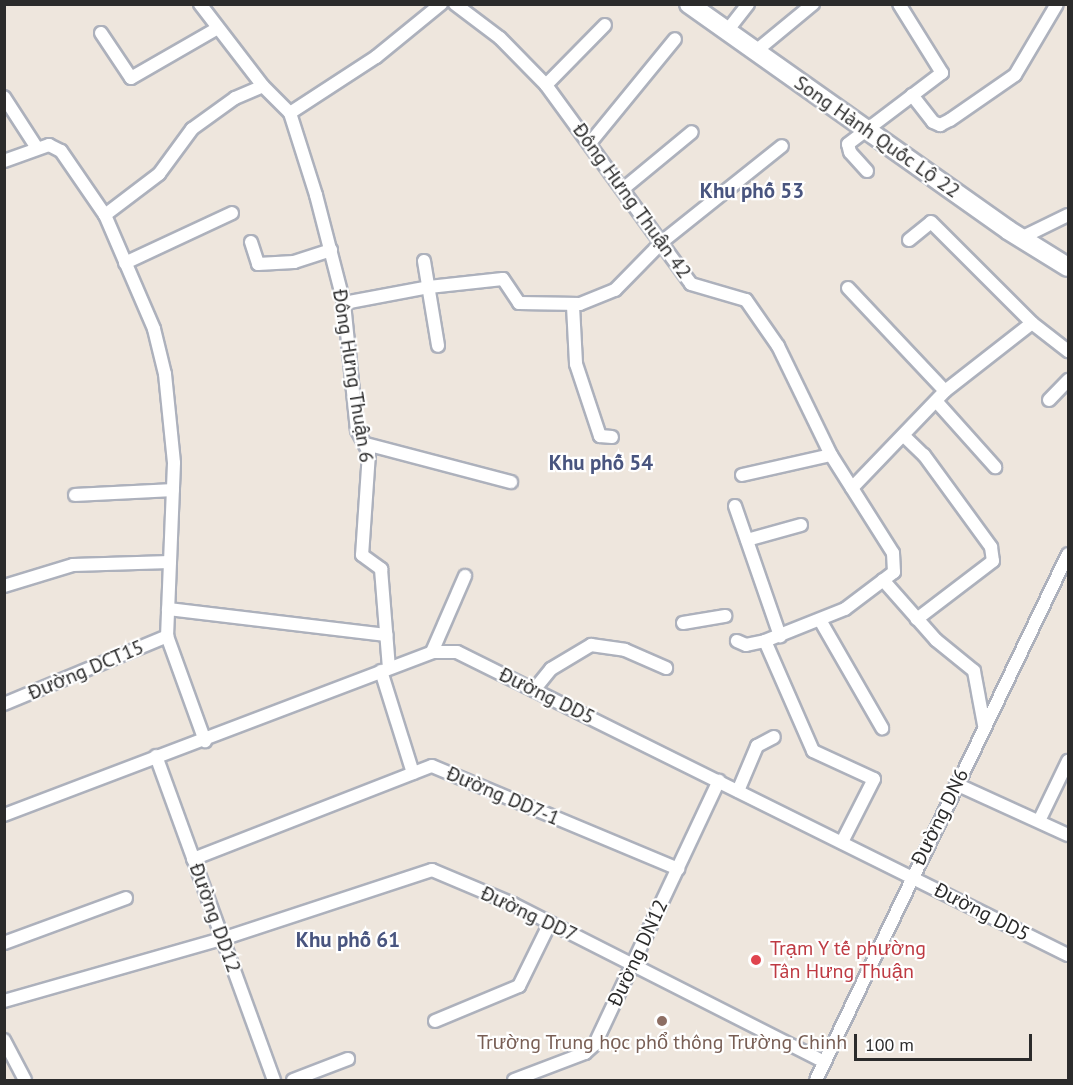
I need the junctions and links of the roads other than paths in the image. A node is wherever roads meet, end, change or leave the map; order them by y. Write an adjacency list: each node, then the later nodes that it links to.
1 (200, 4): 10 (street, Đông Hưng Thuận 6)
2 (441, 4): 19 (street)
3 (455, 4): 15 (street, Đông Hưng Thuận 42)
4 (689, 4): 11 (street, Song Hành Quốc Lộ 22)
5 (748, 4): 11 (street)
6 (813, 4): 14 (street)
7 (899, 4): 17 (street)
8 (1058, 4): 17 (street)
9 (605, 25): 15 (street)
10 (218, 28): 12 (street); 16 (street, Đông Hưng Thuận 6)
11 (728, 31): 14 (street, Song Hành Quốc Lộ 22)
12 (101, 33)
13 (675, 39): 22 (street)
14 (756, 51): 20 (street, Song Hành Quốc Lộ 22)
15 (546, 85): 22 (street, Đông Hưng Thuận 42)
16 (262, 86): 19 (street, Đông Hưng Thuận 6); 29 (street)
17 (912, 95): 20 (street)
18 (4, 97): 23 (street)
19 (290, 113): 35 (street, Đông Hưng Thuận 6)
20 (865, 128): 26 (street); 31 (street, Song Hành Quốc Lộ 22)
21 (692, 132): 27 (street)
22 (590, 143): 27 (street, Đông Hưng Thuận 42)
23 (43, 146): 25 (street); 29 (street)
24 (782, 146): 34 (street)
25 (4, 161)
26 (867, 171)
27 (623, 189): 34 (street, Đông Hưng Thuận 42)
28 (232, 213): 37 (street)
29 (105, 215): 37 (street)
30 (1068, 216): 31 (street)
31 (1021, 238): 38 (street, Song Hành Quốc Lộ 22)
32 (909, 240): 43 (street)
33 (250, 242): 35 (street)
34 (663, 242): 42 (street); 53 (street, Đông Hưng Thuận 42)
35 (331, 250): 41 (street, Đông Hưng Thuận 6)
36 (424, 261): 39 (street)
37 (125, 263): 58 (street)
38 (1068, 267)
39 (429, 287): 41 (street); 42 (street); 44 (street)
40 (848, 288): 47 (street)
41 (344, 303): 52 (street, Đông Hưng Thuận 6)
42 (573, 306): 51 (street)
43 (1032, 323): 45 (street); 47 (street)
44 (438, 346)
45 (1068, 351)
46 (1068, 380): 48 (street)
47 (945, 391): 49 (street)
48 (1048, 400)
49 (936, 401): 50 (street); 54 (street)
50 (904, 436): 57 (street); 70 (street)
51 (612, 437)
52 (366, 444): 56 (street); 73 (street, Đông Hưng Thuận 6)
53 (831, 455): 55 (street); 57 (street, Đông Hưng Thuận 42)
54 (995, 467)
55 (742, 475)
56 (511, 482)
57 (852, 488): 66 (street, Đông Hưng Thuận 42)
58 (173, 490): 59 (street); 64 (street)
59 (75, 495)
60 (735, 506): 62 (street)
61 (801, 525): 62 (street)
62 (747, 540): 75 (street)
63 (1068, 554): 83 (street, Đường DN6)
64 (170, 562): 67 (street); 68 (street)
65 (465, 576): 78 (street)
66 (883, 580): 70 (street); 71 (street)
67 (4, 586)
68 (168, 609): 73 (street); 74 (street)
69 (725, 616): 72 (street)
70 (917, 619): 83 (street)
71 (820, 620): 75 (street); 84 (street)
72 (683, 623)
73 (386, 635): 80 (street, Đông Hưng Thuận 6)
74 (167, 636): 82 (street, Đường DCT15); 86 (street)
75 (780, 636): 77 (street)
76 (737, 640): 77 (street)
77 (765, 641): 96 (street)
78 (432, 652): 80 (street, Đường DD5); 81 (street, Đường DD5)
79 (666, 668): 81 (street)
80 (385, 669): 86 (street, Đường DD5); 89 (street, Đông Hưng Thuận 6)
81 (534, 690): 90 (street, Đường DD5)
82 (4, 704)
83 (984, 725): 91 (street, Đường DN6)
84 (882, 728)
85 (774, 737): 92 (street)
86 (205, 741): 87 (street, Đường DD5)
87 (156, 756): 93 (street, Đường DD5); 97 (street, Đường DD12)
88 (1068, 761): 94 (street)
89 (413, 773): 97 (street, Đường DD7-1); 98 (street, Đường DD7-1)
90 (719, 781): 92 (street, Đường DD5); 98 (street, Đường DN12)
91 (956, 784): 94 (street); 99 (street, Đường DN6)
92 (738, 791): 96 (street, Đường DD5)
93 (4, 814)
94 (1039, 821): 95 (street)
95 (1068, 835)
96 (842, 842): 99 (street, Đường DD5)
97 (193, 859): 102 (street, Đường DD12)
98 (678, 869): 105 (street, Đường DN12)
99 (912, 876): 104 (street, Đường DD5); 110 (street, Đường DN6)
100 (126, 898): 103 (street)
101 (550, 923): 102 (street, Đường DD7); 105 (street, Đường DD7); 107 (street)
102 (222, 939): 106 (street, Đường DD7); 112 (street, Đường DD12)
103 (4, 943)
104 (1068, 955)
105 (633, 965): 110 (street, Đường DD7); 114 (street, Đường DN12)
106 (4, 1001)
107 (435, 1021)
108 (6, 1048): 111 (street)
109 (348, 1059): 113 (street)
110 (823, 1061): 115 (street, Đường DN6)
111 (25, 1080)
112 (274, 1080)
113 (293, 1080)
114 (514, 1080)
115 (816, 1080)

